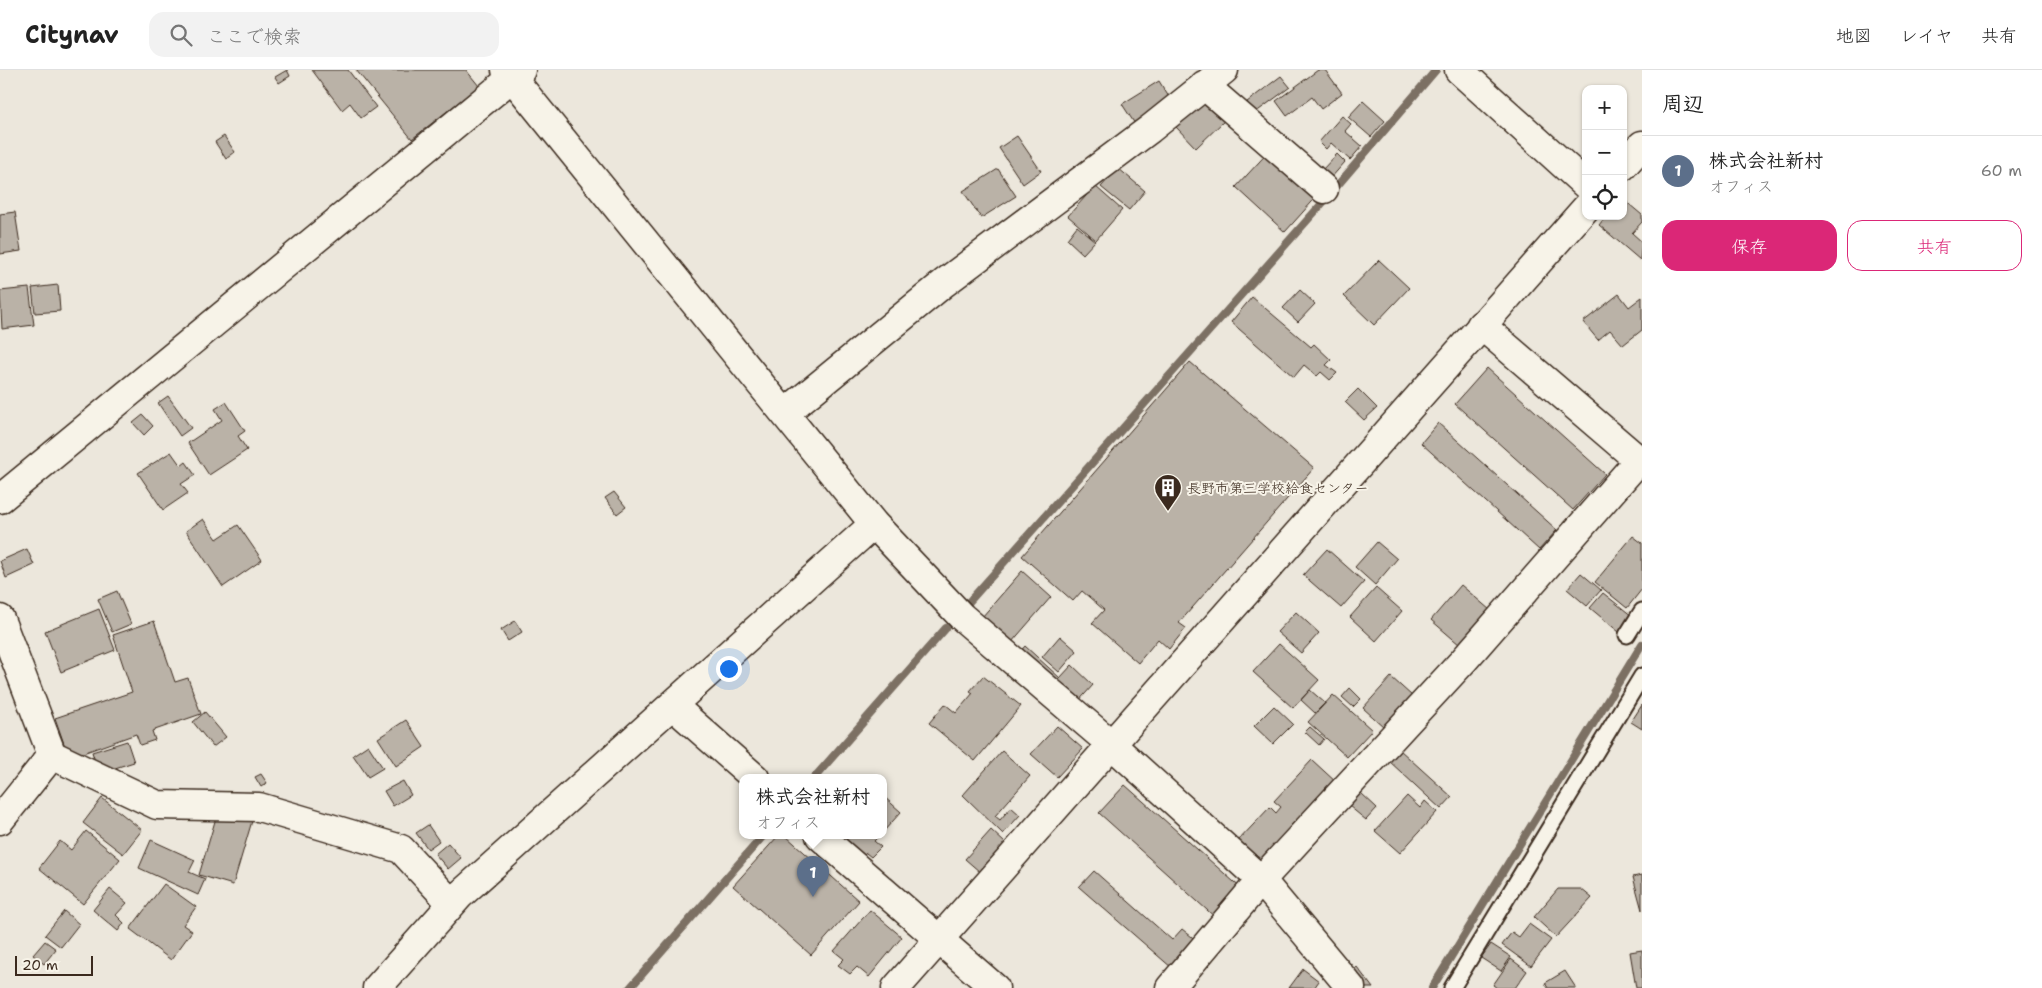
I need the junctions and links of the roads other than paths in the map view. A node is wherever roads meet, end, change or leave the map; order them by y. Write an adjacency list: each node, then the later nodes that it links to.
1 (1459, 70): 6 (street)
2 (513, 72): 10 (street); 12 (street)
3 (1214, 78): 7 (street); 10 (street)
4 (1642, 145): 5 (street)
5 (1627, 162)
6 (1582, 181)
7 (1324, 189)
8 (1582, 212): 9 (street)
9 (1481, 325): 11 (street); 19 (street)
10 (785, 413): 13 (street)
11 (1640, 462): 24 (street)
12 (0, 499)
13 (874, 524): 18 (street); 19 (street)
14 (1642, 611): 16 (lane)
15 (0, 619): 20 (street)
16 (1627, 635)
17 (1642, 676): 32 (lane)
18 (672, 705): 21 (street); 25 (street)
19 (1111, 744): 24 (street); 26 (street)
20 (52, 756): 22 (street); 25 (street)
21 (750, 774)
22 (0, 820)
23 (823, 839): 26 (street)
24 (1261, 880): 30 (street); 31 (street)
25 (452, 904): 27 (street)
26 (938, 940): 28 (street); 29 (street)
27 (377, 988)
28 (896, 988)
29 (995, 988)
30 (1170, 988)
31 (1351, 988)
32 (1452, 988)

